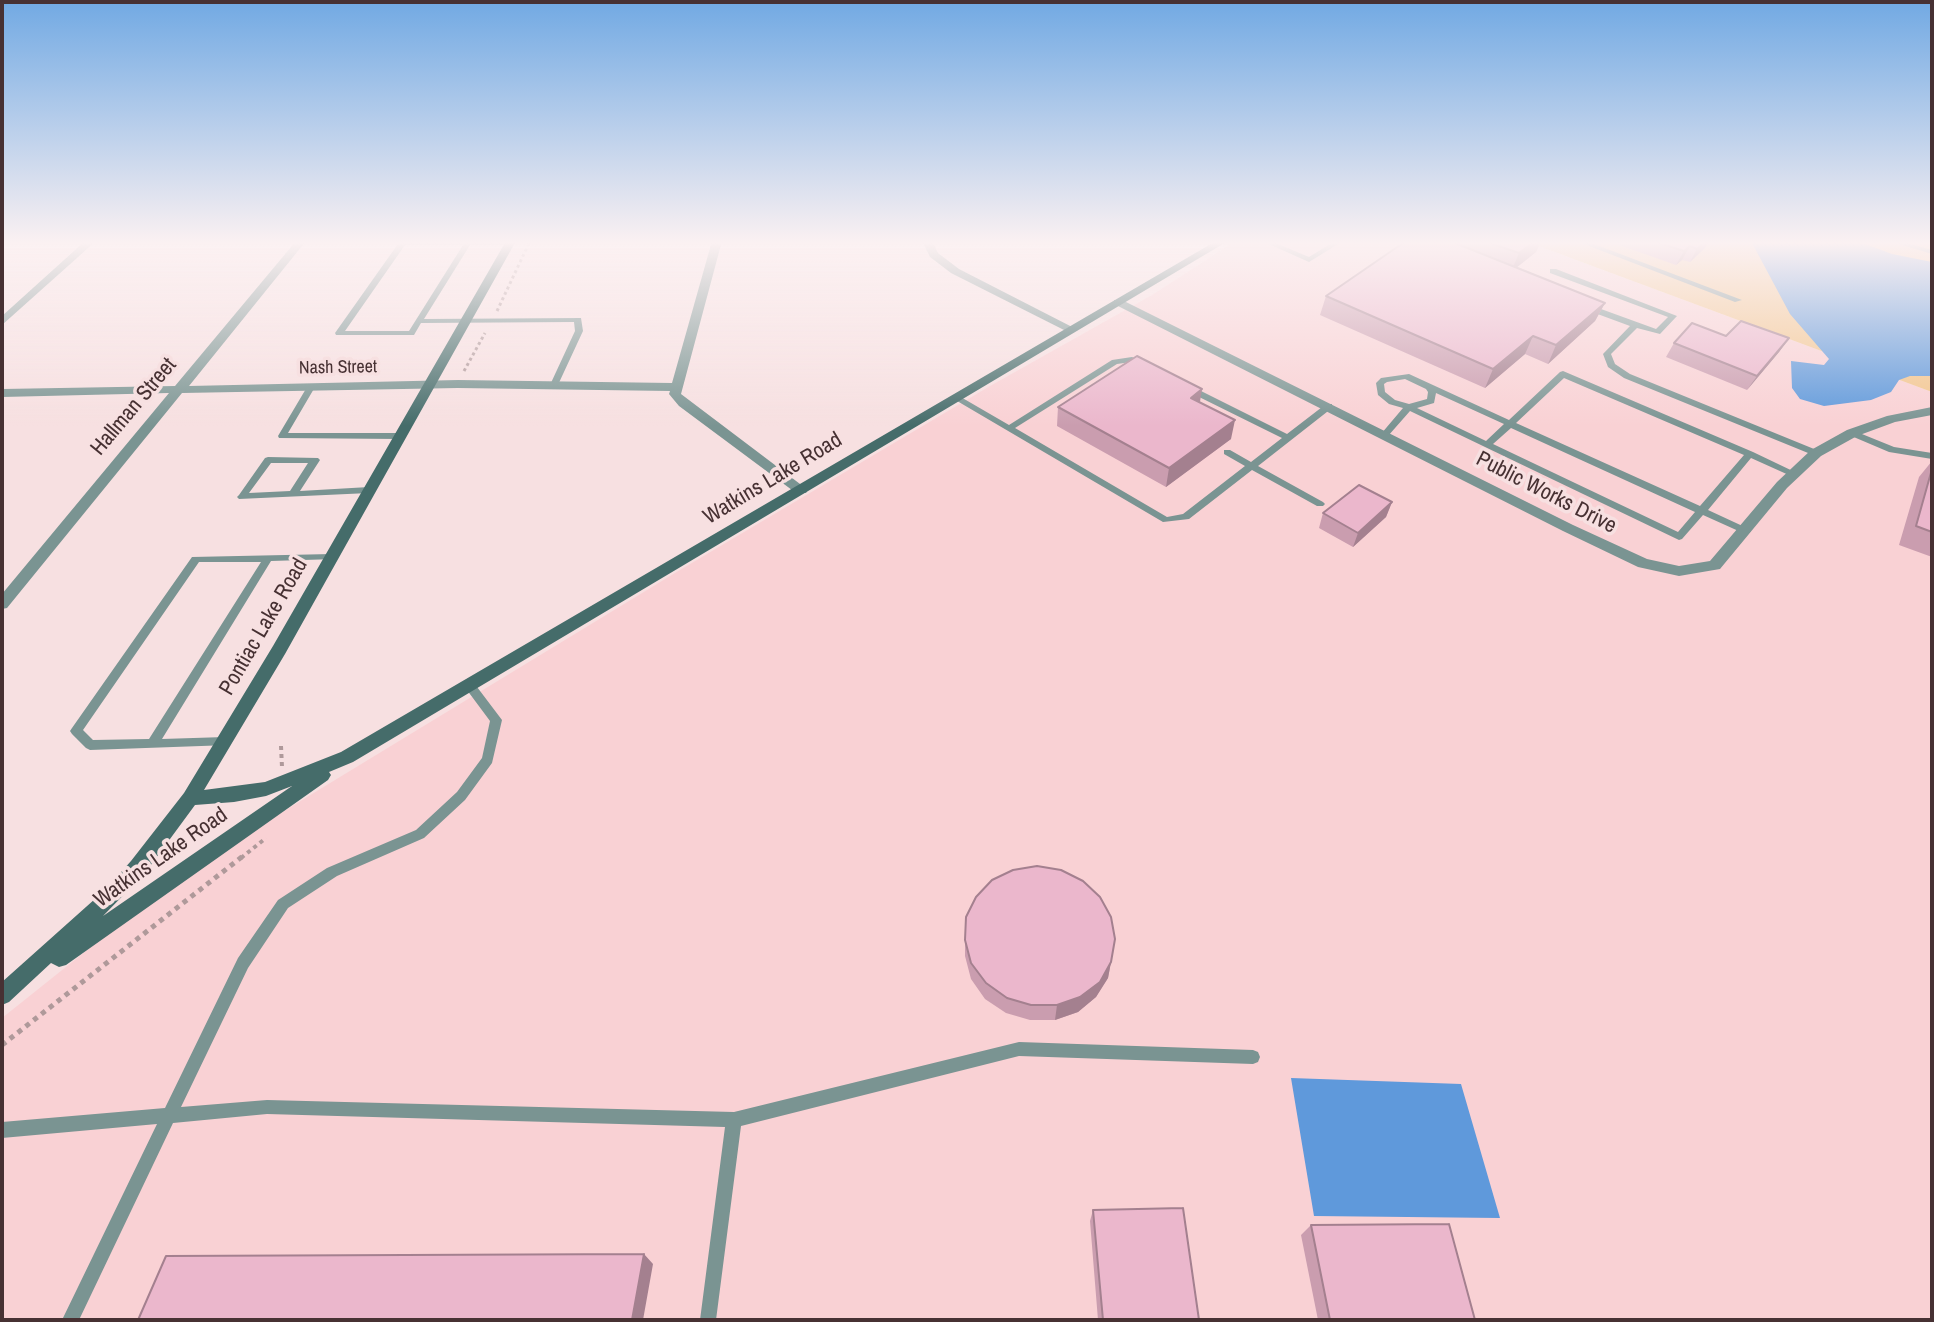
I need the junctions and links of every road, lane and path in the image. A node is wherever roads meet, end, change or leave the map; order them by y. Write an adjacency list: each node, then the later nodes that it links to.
1 (23, 303): 14 (street)
2 (249, 303): 24 (street, Hallman Street)
3 (361, 303): 12 (lane)
4 (430, 303): 12 (lane)
5 (475, 303): 13 (street, Pontiac Lake Road)
6 (699, 303): 22 (street)
7 (1018, 303): 16 (street)
8 (1117, 303): 16 (street, Watkins Lake Road)
9 (1119, 303): 27 (street, Public Works Drive)
10 (1638, 303): 15 (lane)
11 (1581, 304): 15 (lane)
12 (418, 321): 13 (lane)
13 (465, 321): 19 (street, Pontiac Lake Road); 20 (lane)
14 (2, 322)
15 (1635, 325): 38 (lane)
16 (1072, 330): 26 (street, Watkins Lake Road)
17 (1160, 373): 31 (lane)
18 (1174, 380): 35 (lane)
19 (429, 385): 20 (street, Nash Street); 21 (street, Nash Street); 34 (street, Pontiac Lake Road)
20 (554, 385): 22 (street, Nash Street)
21 (311, 387): 24 (street, Nash Street); 34 (lane)
22 (675, 387): 44 (street)
23 (1429, 387): 28 (lane); 28 (lane); 30 (lane)
24 (176, 390): 25 (street, Nash Street); 51 (street, Hallman Street)
25 (2, 393)
26 (956, 398): 31 (lane); 44 (street, Watkins Lake Road)
27 (1329, 406): 33 (street, Public Works Drive); 35 (lane)
28 (1409, 407): 33 (lane); 36 (lane)
29 (1930, 413): 32 (street, Public Works Drive)
30 (1508, 424): 36 (lane); 39 (lane); 47 (lane)
31 (1008, 429): 41 (lane)
32 (1852, 433): 38 (street, Public Works Drive); 40 (lane)
33 (1385, 434): 48 (street, Public Works Drive)
34 (399, 436): 43 (street, Pontiac Lake Road)
35 (1286, 437): 41 (lane)
36 (1487, 445): 47 (lane)
37 (1227, 452): 41 (lane)
38 (1816, 453): 42 (street, Public Works Drive)
39 (1750, 454): 42 (lane); 47 (lane)
40 (1932, 456)
41 (1251, 465): 46 (lane)
42 (1794, 474): 48 (street, Public Works Drive)
43 (369, 490): 45 (lane); 49 (street, Pontiac Lake Road)
44 (801, 490): 52 (street, Watkins Lake Road)
45 (294, 492): 45 (lane)
46 (1320, 504)
47 (1701, 511): 48 (lane)
48 (1746, 531)
49 (332, 557): 50 (lane); 53 (street, Pontiac Lake Road)
50 (268, 558): 54 (lane); 54 (lane)
51 (2, 604)
52 (470, 686): 56 (street, Watkins Lake Road); 63 (lane)
53 (225, 742): 54 (lane); 58 (street, Pontiac Lake Road)
54 (153, 743)
55 (281, 746): 57 (path)
56 (347, 757): 57 (street, Watkins Lake Road); 60 (street, Watkins Lake Road)
57 (282, 784): 58 (street, Watkins Lake Road)
58 (190, 798): 60 (street, Pontiac Lake Road)
59 (268, 835): 61 (path)
60 (2, 997)
61 (2, 1045)
62 (1253, 1057): 64 (lane)
63 (170, 1115): 64 (lane); 65 (lane); 66 (lane)
64 (734, 1120): 67 (lane)
65 (2, 1130)
66 (70, 1320)
67 (708, 1320)

